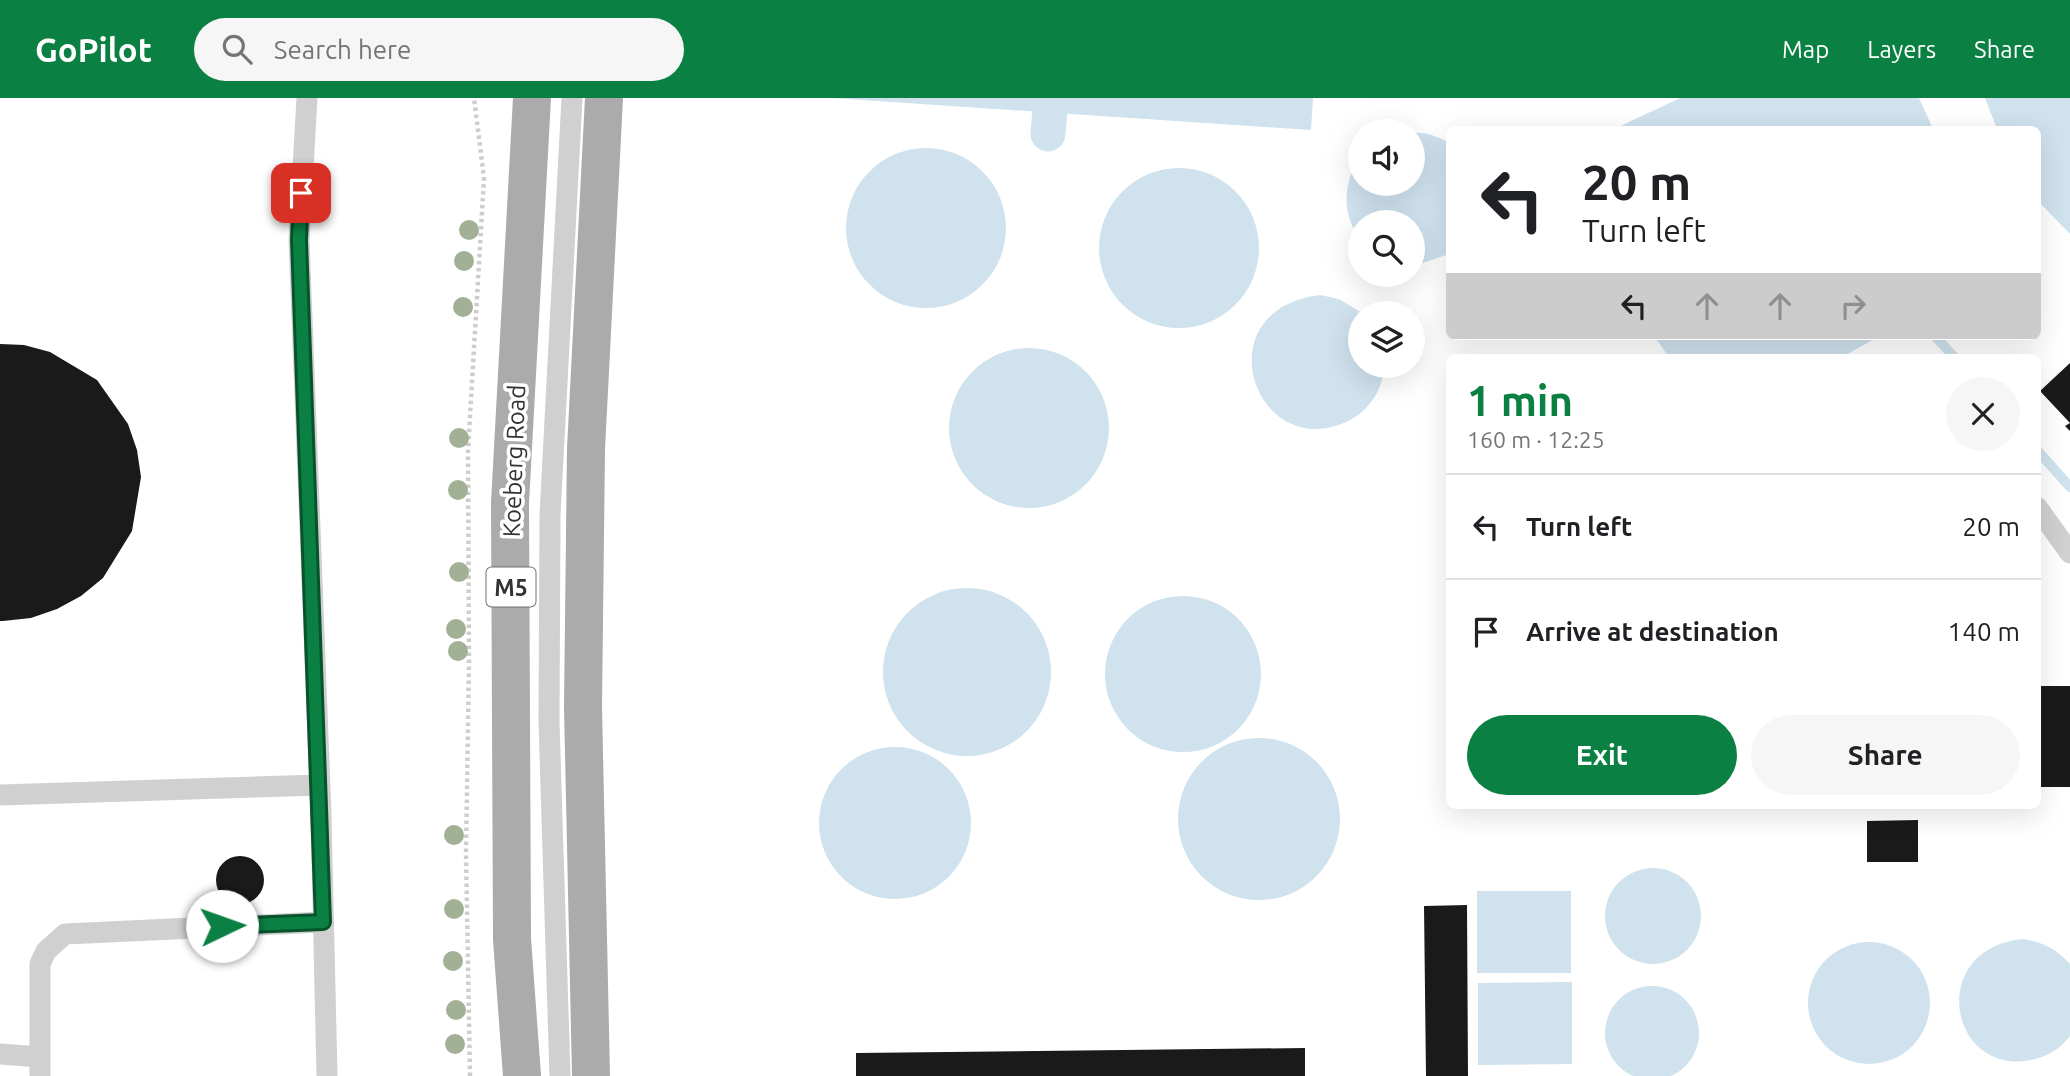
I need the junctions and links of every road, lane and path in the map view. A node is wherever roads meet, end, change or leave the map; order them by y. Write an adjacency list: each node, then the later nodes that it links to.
1 (307, 98): 8 (lane)
2 (474, 98): 14 (path)
3 (531, 98): 15 (main road, Koeberg Road / M5)
4 (572, 98): 16 (lane)
5 (604, 98): 17 (main road)
6 (2041, 513): 7 (lane)
7 (2070, 553)
8 (320, 785): 9 (lane); 10 (lane)
9 (0, 795)
10 (323, 922): 12 (lane); 13 (lane)
11 (0, 1054): 12 (lane)
12 (39, 1067)
13 (327, 1076)
14 (470, 1076)
15 (522, 1076)
16 (560, 1076)
17 (591, 1076)

